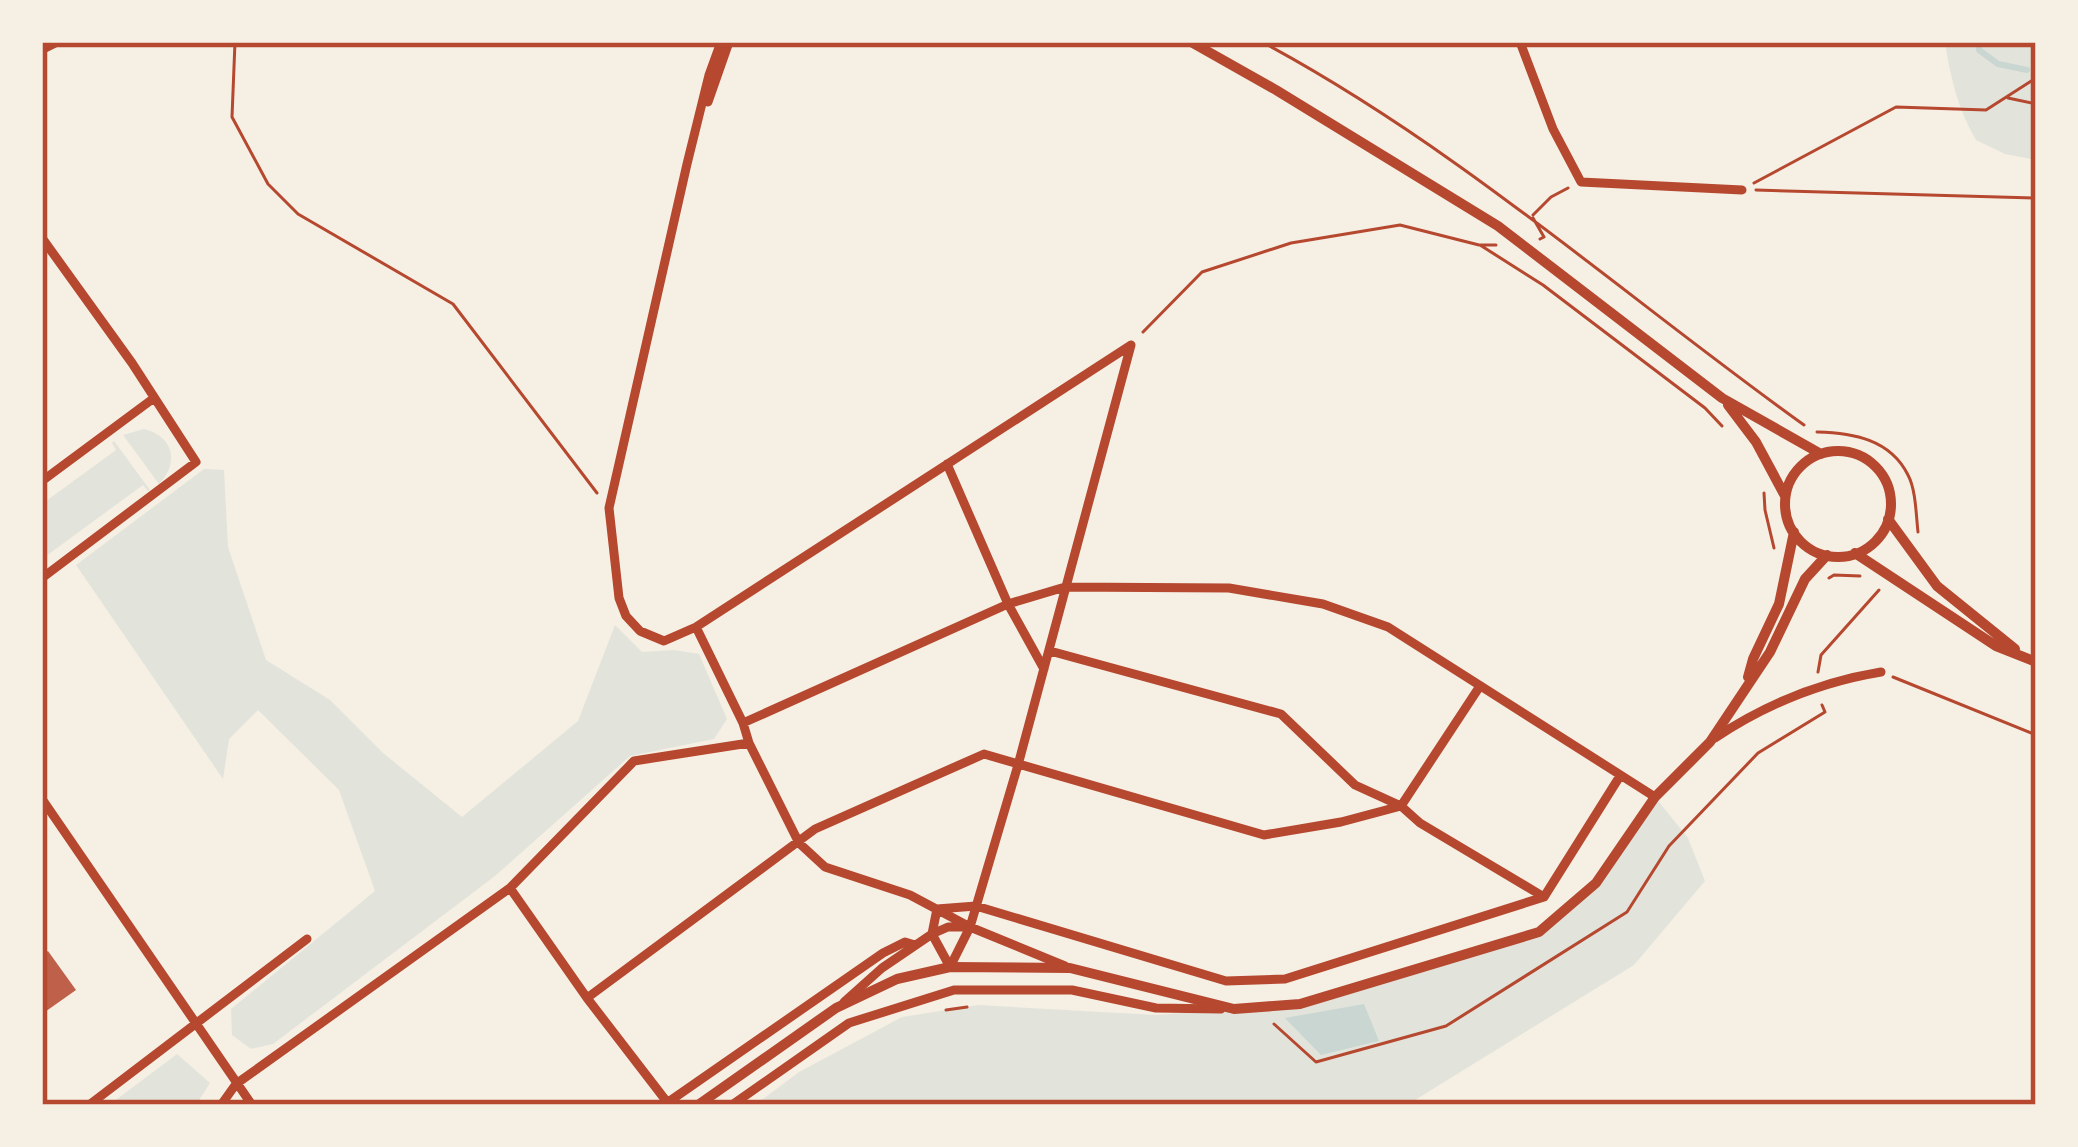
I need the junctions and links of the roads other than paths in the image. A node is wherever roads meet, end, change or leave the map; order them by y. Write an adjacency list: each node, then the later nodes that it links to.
1 (56, 42): 5 (street)
2 (725, 42): 21 (street)
3 (1192, 42): 9 (street)
4 (1520, 42): 6 (street)
5 (42, 49)
6 (1742, 190)
7 (42, 238): 8 (street)
8 (154, 398): 12 (street); 18 (street)
9 (1722, 398): 10 (street); 13 (street)
10 (1821, 454): 13 (street); 14 (street)
11 (947, 464): 19 (street); 20 (street); 21 (street)
12 (42, 482)
13 (1785, 497): 15 (street)
14 (1888, 519): 16 (street); 23 (street)
15 (1794, 532): 17 (street); 27 (street)
16 (1855, 553): 17 (street); 23 (street)
17 (1827, 555): 27 (street)
18 (42, 578)
19 (1065, 587): 20 (street); 22 (street); 26 (street)
20 (1008, 604): 24 (street); 28 (street)
21 (696, 627): 28 (street)
22 (1050, 651): 24 (street); 35 (street)
23 (2031, 660)
24 (1044, 669): 31 (street)
25 (1881, 672): 29 (street)
26 (1480, 686): 32 (street); 35 (street)
27 (1743, 692): 29 (street)
28 (743, 723): 30 (street)
29 (1710, 742): 33 (street)
30 (749, 743): 36 (street); 37 (street)
31 (1018, 765): 35 (street); 36 (street); 39 (street)
32 (1620, 776): 33 (street); 38 (street)
33 (1655, 797): 49 (street)
34 (42, 799): 50 (street)
35 (1401, 806): 38 (street)
36 (799, 843): 40 (street); 47 (street)
37 (510, 888): 47 (street); 51 (street)
38 (1544, 897): 39 (street)
39 (976, 906): 40 (street); 41 (street)
40 (937, 909): 41 (street); 42 (street)
41 (970, 927): 42 (street); 45 (street); 46 (street)
42 (932, 934): 44 (street); 45 (street)
43 (307, 939): 50 (street)
44 (915, 945): 48 (street); 52 (street)
45 (950, 967): 46 (street); 48 (street)
46 (1070, 968): 49 (street)
47 (587, 998): 52 (street)
48 (836, 1008): 56 (street)
49 (1234, 1009): 57 (street)
50 (196, 1025): 51 (street); 53 (street)
51 (236, 1084): 54 (street); 55 (street)
52 (665, 1104)
53 (89, 1105)
54 (221, 1105)
55 (252, 1105)
56 (698, 1105)
57 (732, 1105)

